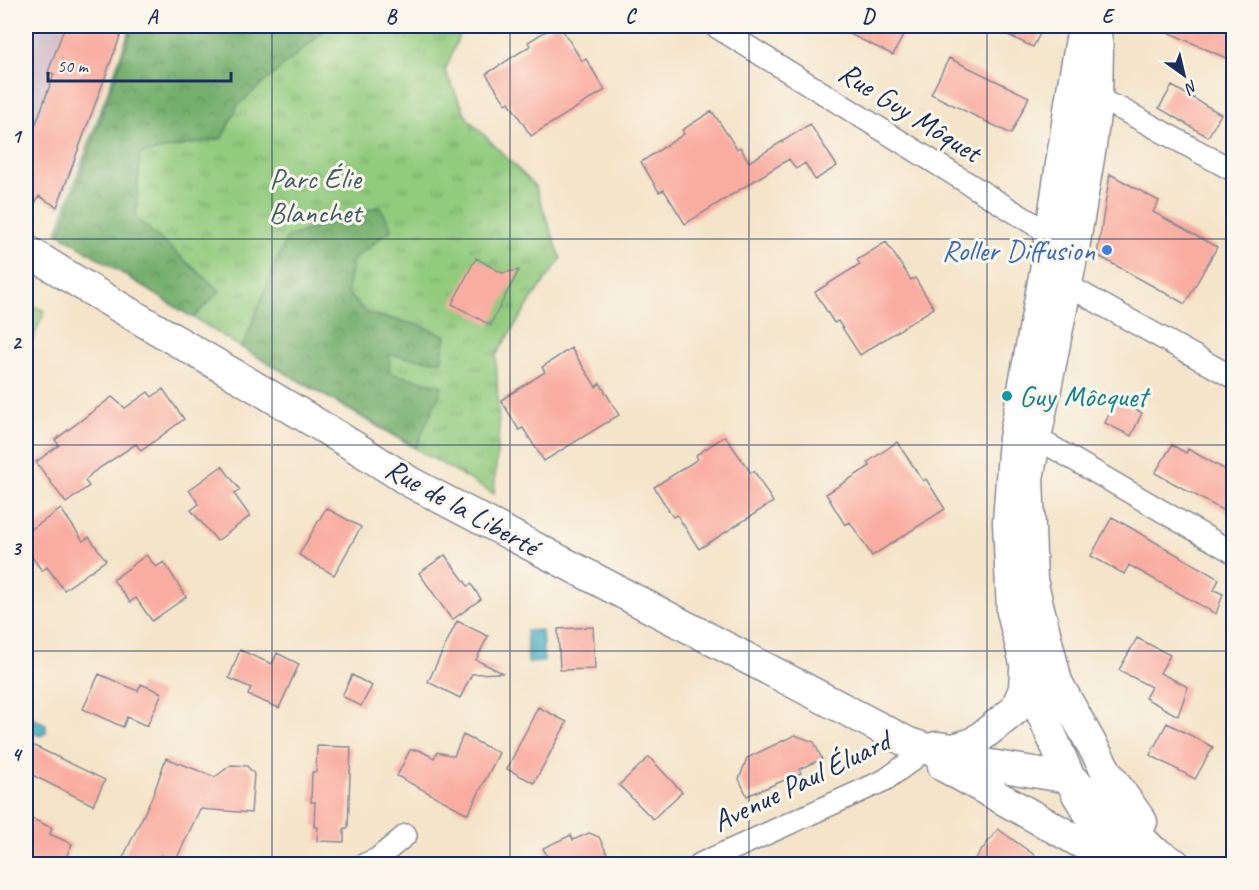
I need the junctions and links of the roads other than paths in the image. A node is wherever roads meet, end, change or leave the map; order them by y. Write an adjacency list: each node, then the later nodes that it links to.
1 (715, 26): 6 (street, Rue Guy Môquet)
2 (1089, 26): 4 (street)
3 (1094, 26): 4 (street)
4 (1084, 94): 5 (street); 6 (street)
5 (1233, 171)
6 (1062, 241): 8 (street)
7 (26, 250): 14 (street, Rue de la Liberté)
8 (1056, 279): 9 (street); 10 (street)
9 (1233, 378)
10 (1025, 438): 11 (street); 12 (street); 13 (street)
11 (1233, 553)
12 (1025, 663): 14 (street, Rue de la Liberté); 15 (street)
13 (1076, 721): 15 (street, Rue de la Liberté); 23 (street)
14 (917, 748): 15 (street, Rue de la Liberté); 16 (street, Rue de la Liberté); 19 (street, Avenue Paul Éluard)
15 (1070, 778): 16 (street, Rue de la Liberté); 21 (street); 22 (street, Rue de la Liberté)
16 (974, 782): 20 (street, Rue de la Liberté)
17 (406, 835): 18 (street)
18 (365, 864)
19 (700, 864)
20 (1120, 864)
21 (1131, 864)
22 (1175, 864)
23 (1180, 864)

